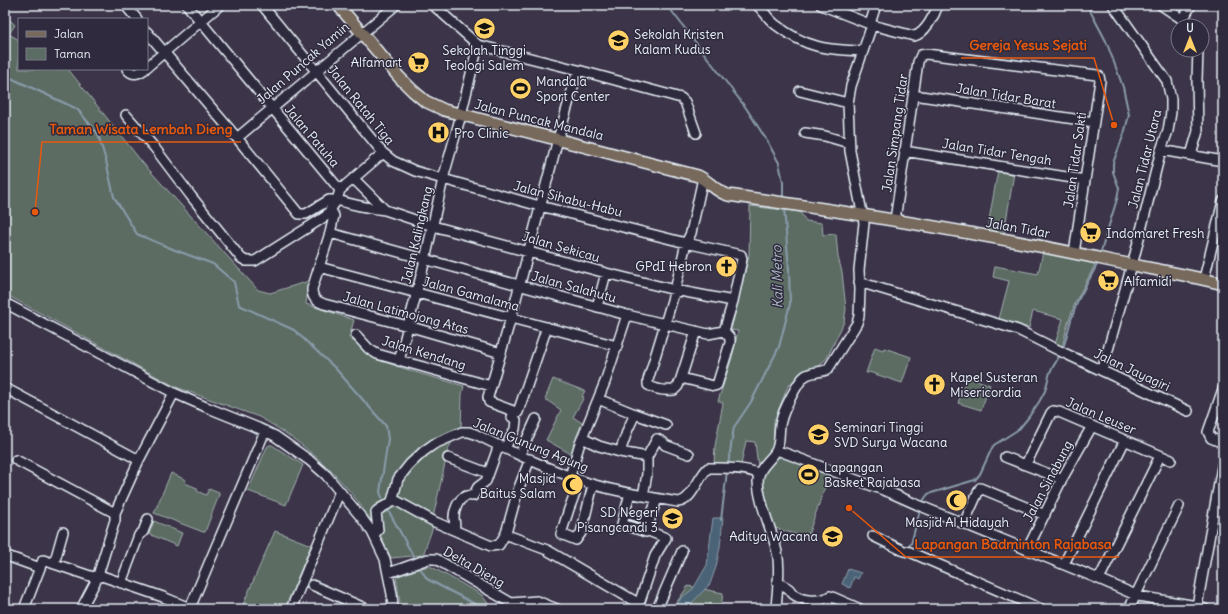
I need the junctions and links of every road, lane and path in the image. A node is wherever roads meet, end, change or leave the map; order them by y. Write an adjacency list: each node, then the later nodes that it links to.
1 (125, 5): 15 (street)
2 (187, 5): 18 (street, Jalan Patuha)
3 (220, 5): 18 (street)
4 (262, 5): 30 (street, Jalan Ratah Tiga)
5 (338, 5): 21 (main road, Jalan Puncak Yamin)
6 (396, 5): 21 (street)
7 (432, 5): 22 (street)
8 (757, 5): 23 (street)
9 (821, 5): 19 (street)
10 (876, 5): 19 (street)
11 (938, 5): 19 (street)
12 (1113, 5): 44 (street, Jalan Tidar Utara)
13 (1160, 5): 16 (street)
14 (1191, 5): 17 (street)
15 (136, 18)
16 (1179, 18)
17 (1187, 18)
18 (201, 21): 24 (street); 35 (street, Jalan Patuha)
19 (871, 24): 23 (street)
20 (148, 33): 24 (street)
21 (362, 34): 30 (street, Jalan Puncak Yamin); 37 (main road, Jalan Puncak Mandala)
22 (478, 45): 29 (street); 37 (street, Jalan Kalingkang)
23 (863, 51): 34 (street)
24 (164, 53): 26 (street); 41 (street)
25 (1198, 58): 47 (street)
26 (148, 66)
27 (127, 70): 28 (street)
28 (144, 70)
29 (578, 70): 39 (street); 42 (street)
30 (317, 72): 35 (street, Jalan Puncak Yamin); 46 (street, Jalan Ratah Tiga)
31 (1094, 74): 33 (street, Jalan Simpang Tidar); 38 (street, Jalan Tidar Sakti)
32 (800, 91): 34 (street)
33 (914, 95): 38 (street, Jalan Tidar Barat); 45 (street, Jalan Simpang Tidar)
34 (848, 103): 43 (street)
35 (272, 109): 41 (street, Jalan Puncak Yamin); 53 (street, Jalan Patuha)
36 (126, 115): 55 (street)
37 (461, 115): 42 (main road, Jalan Puncak Mandala); 51 (street, Jalan Kalingkang)
38 (1094, 122): 52 (street, Jalan Tidar Sakti)
39 (696, 132)
40 (805, 133): 43 (street)
41 (237, 138): 55 (street)
42 (558, 139): 50 (main road, Jalan Puncak Mandala); 56 (street)
43 (849, 143): 59 (street)
44 (1161, 150): 47 (street); 67 (street, Jalan Tidar Utara)
45 (904, 151): 52 (street, Jalan Tidar Tengah); 60 (street, Jalan Simpang Tidar)
46 (383, 153): 49 (street); 51 (street, Jalan Ratah Tiga)
47 (1191, 156): 48 (street)
48 (1223, 161)
49 (354, 178): 53 (street); 58 (street)
50 (703, 178): 57 (main road, Jalan Puncak Mandala); 63 (street)
51 (443, 179): 56 (street, Jalan Sihabu-Habu); 61 (street, Jalan Kalingkang)
52 (1085, 180): 65 (street, Jalan Tidar Sakti)
53 (340, 190): 55 (street)
54 (1223, 201): 70 (street)
55 (334, 204): 58 (street, Jalan Sekicau); 62 (street)
56 (541, 206): 63 (street, Jalan Sihabu-Habu); 64 (street)
57 (807, 206): 59 (main road, Jalan Tidar)
58 (385, 210): 61 (street, Jalan Sekicau)
59 (863, 215): 60 (main road, Jalan Tidar); 71 (street)
60 (895, 220): 65 (main road, Jalan Tidar)
61 (433, 226): 64 (street, Jalan Sekicau); 66 (street, Jalan Kalingkang)
62 (330, 233): 66 (street, Jalan Salahutu); 68 (street)
63 (686, 243): 74 (street); 76 (street, Jalan Sihabu-Habu)
64 (529, 251): 69 (street, Jalan Sekicau); 73 (street)
65 (1074, 253): 67 (main road, Jalan Tidar)
66 (426, 260): 73 (street, Jalan Salahutu); 75 (street, Jalan Kalingkang)
67 (1132, 264): 70 (main road, Jalan Tidar); 90 (street, Jalan Tidar Utara)
68 (319, 267): 75 (street, Jalan Gamalama); 82 (street, Jalan Latimojong Atas)
69 (606, 273): 74 (street, Jalan Sekicau); 78 (street)
70 (1204, 279): 72 (main road, Jalan Tidar)
71 (860, 282): 90 (street, Jalan Jayagiri); 108 (street)
72 (1223, 284)
73 (519, 286): 78 (street, Jalan Salahutu); 80 (street)
74 (675, 290): 76 (street, Jalan Sekicau); 81 (street)
75 (417, 294): 80 (street, Jalan Gamalama); 82 (street, Jalan Kalingkang)
76 (733, 301): 85 (street)
77 (6, 305): 95 (street)
78 (597, 307): 79 (street, Jalan Salahutu)
79 (627, 315): 81 (street, Jalan Salahutu); 87 (street)
80 (511, 318): 83 (street, Jalan Gamalama); 88 (street)
81 (666, 324): 84 (street, Jalan Salahutu); 91 (street)
82 (408, 326): 88 (street, Jalan Latimojong Atas); 89 (street, Jalan Kalingkang)
83 (547, 327): 87 (street, Jalan Gamalama); 92 (street)
84 (696, 331): 85 (street, Jalan Salahutu); 91 (street)
85 (724, 331): 91 (street)
86 (356, 336): 89 (street, Jalan Kendang)
87 (617, 346): 96 (street)
88 (501, 353): 92 (street)
89 (398, 360): 92 (street, Jalan Kendang)
90 (1102, 371): 97 (street, Jalan Jayagiri)
91 (681, 378)
92 (491, 386)
93 (5, 388): 118 (street)
94 (1223, 389): 106 (street)
95 (174, 393): 103 (street); 118 (street)
96 (598, 399): 98 (street); 104 (street)
97 (1188, 411)
98 (635, 414): 101 (street); 109 (street)
99 (512, 417): 107 (street)
100 (536, 418): 110 (street)
101 (666, 425)
102 (1092, 426): 105 (street, Jalan Leuser); 121 (street, Jalan Leuser); 125 (street, Jalan Sinabung)
103 (265, 431): 127 (street); 163 (street)
104 (582, 438): 109 (street); 124 (street)
105 (1125, 440): 112 (street, Jalan Leuser); 150 (street)
106 (1223, 443)
107 (502, 446): 110 (street, Jalan Gunung Agung); 122 (street); 131 (street, Jalan Gunung Agung)
108 (777, 450): 123 (street); 139 (street)
109 (620, 452): 115 (street)
110 (520, 454): 116 (street, Jalan Gunung Agung)
111 (689, 454): 115 (street)
112 (1160, 456): 119 (street, Jalan Leuser); 154 (street)
113 (1005, 457): 121 (street)
114 (448, 458): 122 (street)
115 (647, 458): 130 (street)
116 (530, 459): 124 (street, Jalan Gunung Agung); 143 (street)
117 (16, 460): 134 (street)
118 (139, 460): 134 (street)
119 (1171, 460)
120 (1223, 461): 160 (street)
121 (1026, 464): 125 (street)
122 (488, 473): 140 (street)
123 (759, 474): 132 (street, Jalan Gunung Agung); 156 (street)
124 (570, 476): 126 (street, Jalan Gunung Agung)
125 (1062, 479): 136 (street, Jalan Sinabung)
126 (593, 484): 128 (street); 129 (street, Jalan Gunung Agung)
127 (340, 491): 144 (street); 164 (street)
128 (575, 493)
129 (630, 493): 130 (street, Jalan Gunung Agung); 135 (street)
130 (643, 496): 132 (street, Jalan Gunung Agung)
131 (393, 497): 140 (street); 144 (street)
132 (657, 499): 138 (street)
133 (1179, 506): 158 (street)
134 (115, 513): 153 (street)
135 (625, 513): 138 (street); 141 (street)
136 (1045, 514): 139 (street); 146 (street, Jalan Sinabung)
137 (148, 519): 155 (street)
138 (650, 520): 141 (street)
139 (964, 523): 146 (street)
140 (454, 530): 143 (street)
141 (646, 530): 143 (street)
142 (63, 532): 149 (street)
143 (506, 533)
144 (374, 535): 152 (street)
145 (873, 536): 171 (street)
146 (1027, 550): 150 (street)
147 (682, 551): 168 (street)
148 (7, 556): 151 (street)
149 (54, 564): 151 (street); 153 (street)
150 (1064, 564): 154 (street)
151 (40, 568): 161 (street)
152 (388, 573): 159 (street, Delta Dieng); 166 (street)
153 (99, 575): 155 (street); 162 (street)
154 (1099, 579): 158 (street)
155 (121, 583): 163 (street)
156 (777, 583): 169 (street); 170 (street)
157 (312, 585): 165 (street)
158 (1135, 595): 160 (street); 172 (street)
159 (512, 606): 167 (street, Delta Dieng)
160 (1201, 608)
161 (24, 609)
162 (82, 609)
163 (191, 609)
164 (290, 609)
165 (367, 609)
166 (393, 609)
167 (557, 609)
168 (657, 609)
169 (776, 609)
170 (860, 609)
171 (1041, 609)
172 (1129, 609)

